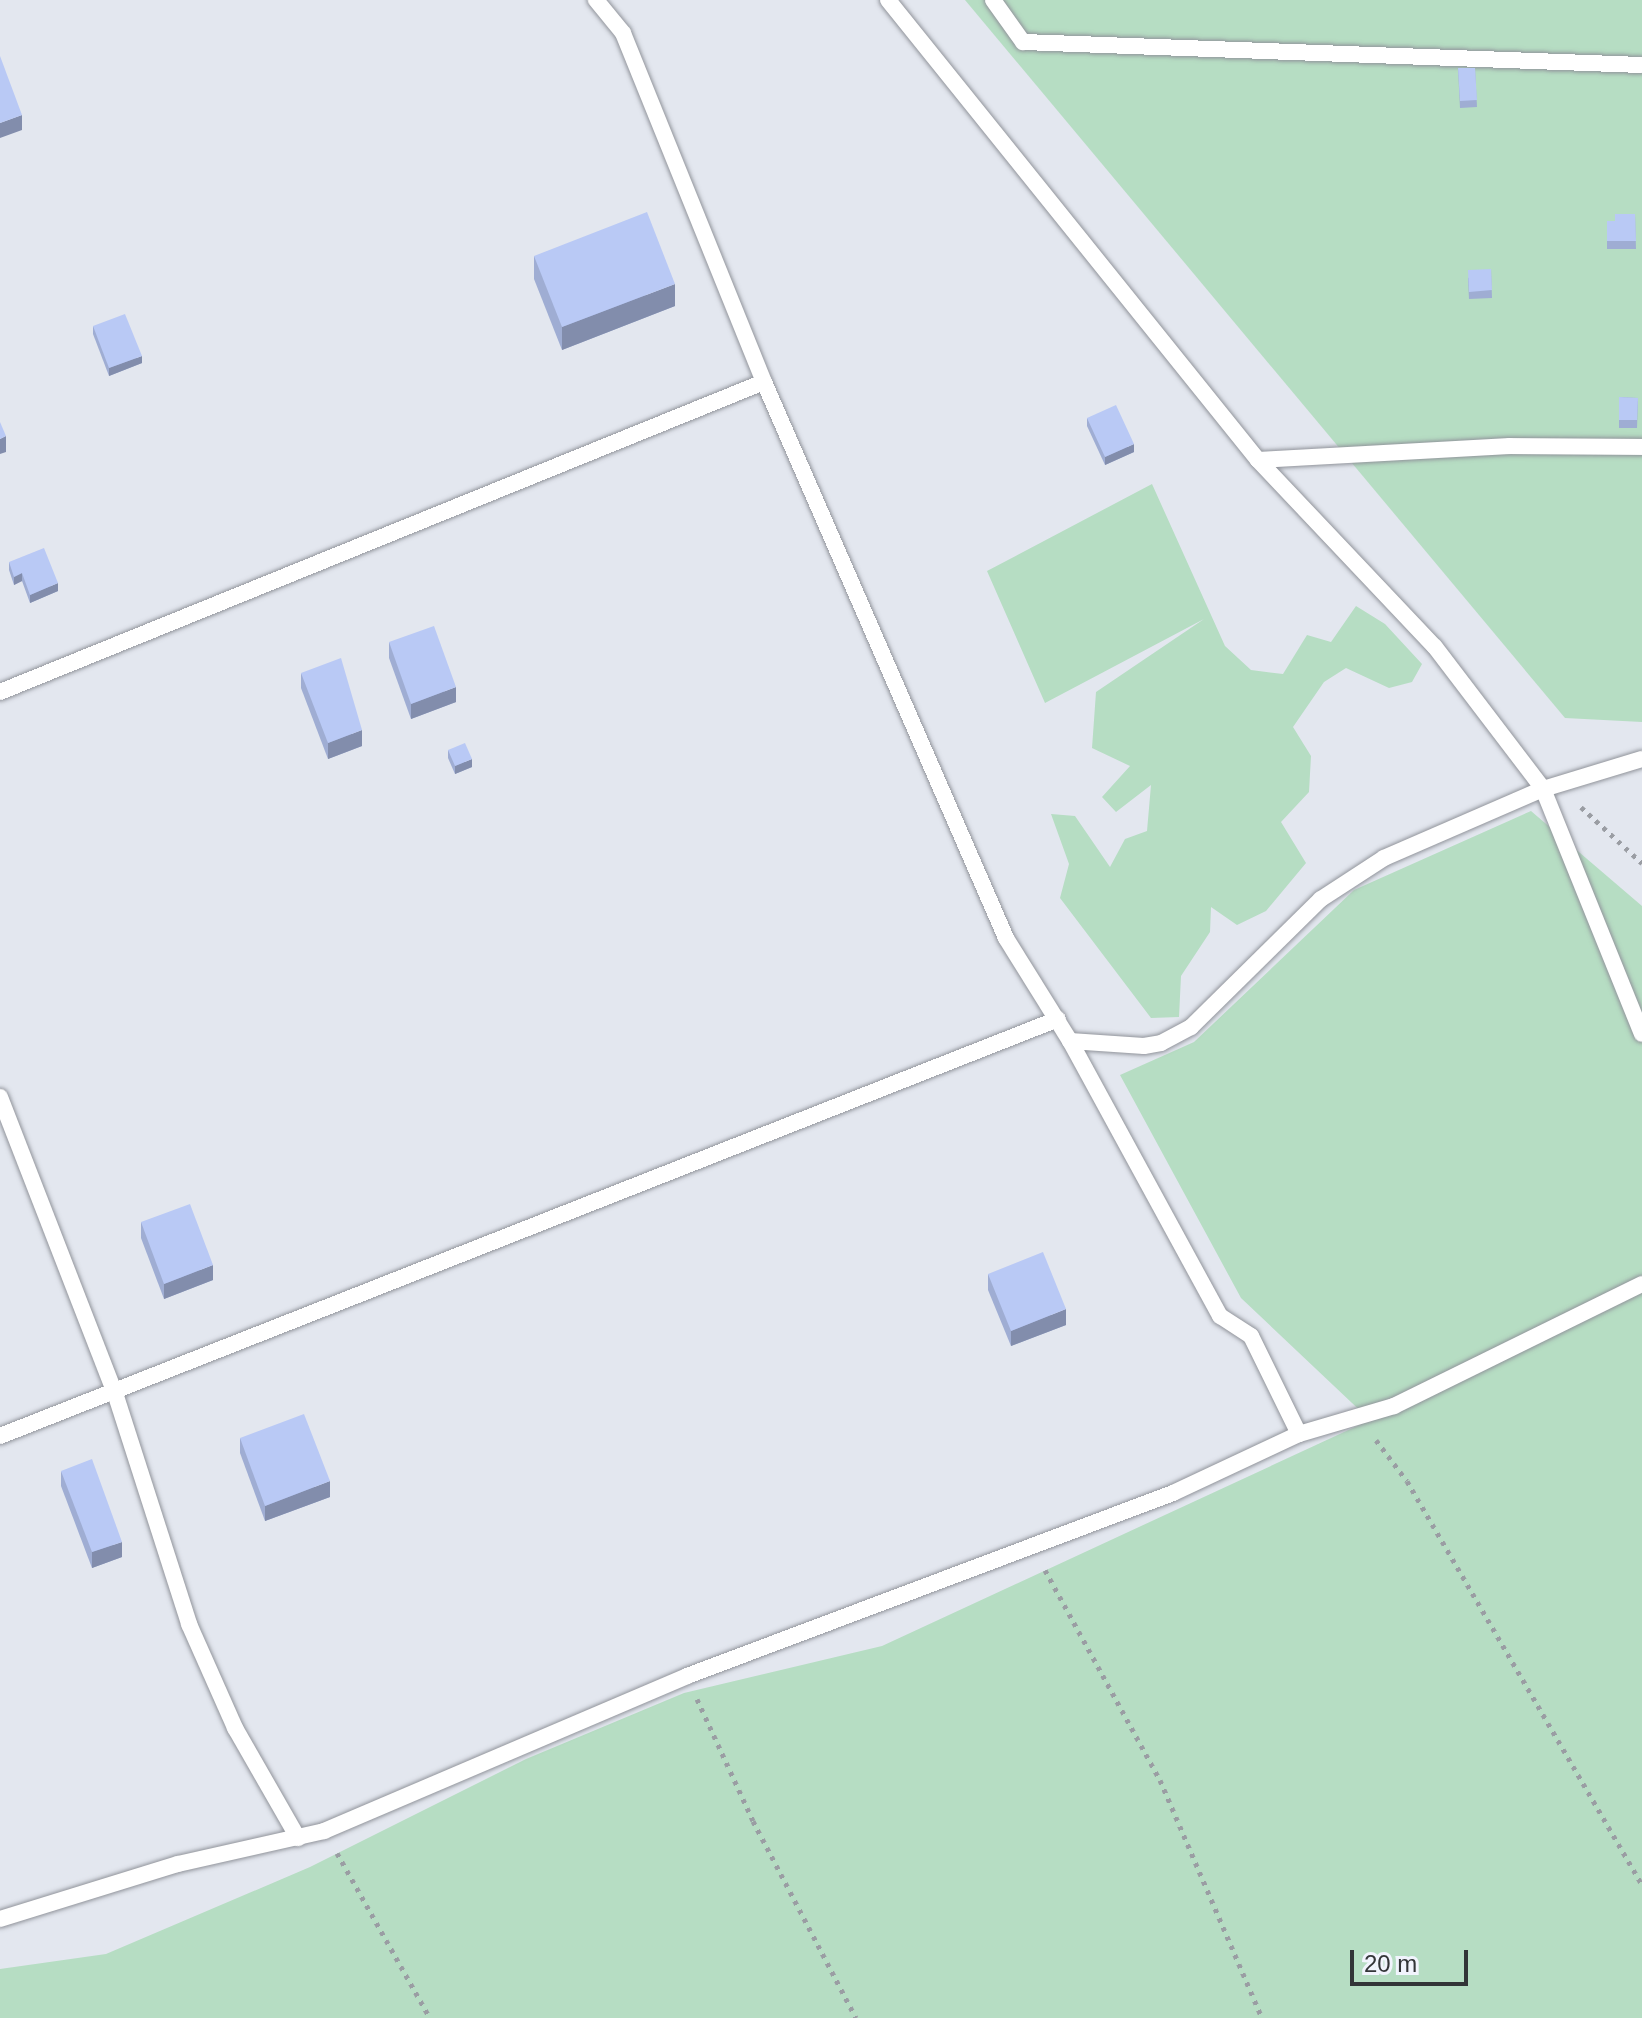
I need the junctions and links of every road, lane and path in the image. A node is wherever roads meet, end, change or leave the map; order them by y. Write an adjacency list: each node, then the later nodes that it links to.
1 (596, 0): 5 (lane)
2 (888, 0): 7 (lane)
3 (993, 0): 4 (lane)
4 (1642, 65)
5 (764, 382): 8 (lane); 12 (lane)
6 (1642, 447): 7 (lane)
7 (1258, 460): 10 (lane)
8 (0, 692)
9 (1642, 759): 10 (lane)
10 (1543, 789): 11 (path); 13 (lane); 14 (lane)
11 (1642, 863)
12 (1058, 1019): 14 (lane); 17 (lane)
13 (1642, 1034)
14 (1070, 1041): 19 (lane)
15 (0, 1097): 17 (lane)
16 (1642, 1284): 18 (lane)
17 (115, 1393): 20 (lane); 24 (lane)
18 (1359, 1416): 19 (lane); 25 (path)
19 (1299, 1434): 21 (lane)
20 (0, 1436)
21 (1031, 1544): 22 (lane); 29 (path)
22 (687, 1676): 23 (lane); 28 (path)
23 (324, 1831): 24 (lane); 27 (path)
24 (298, 1838): 26 (lane)
25 (1642, 1885)
26 (0, 1919)
27 (430, 2018)
28 (856, 2018)
29 (1262, 2018)

